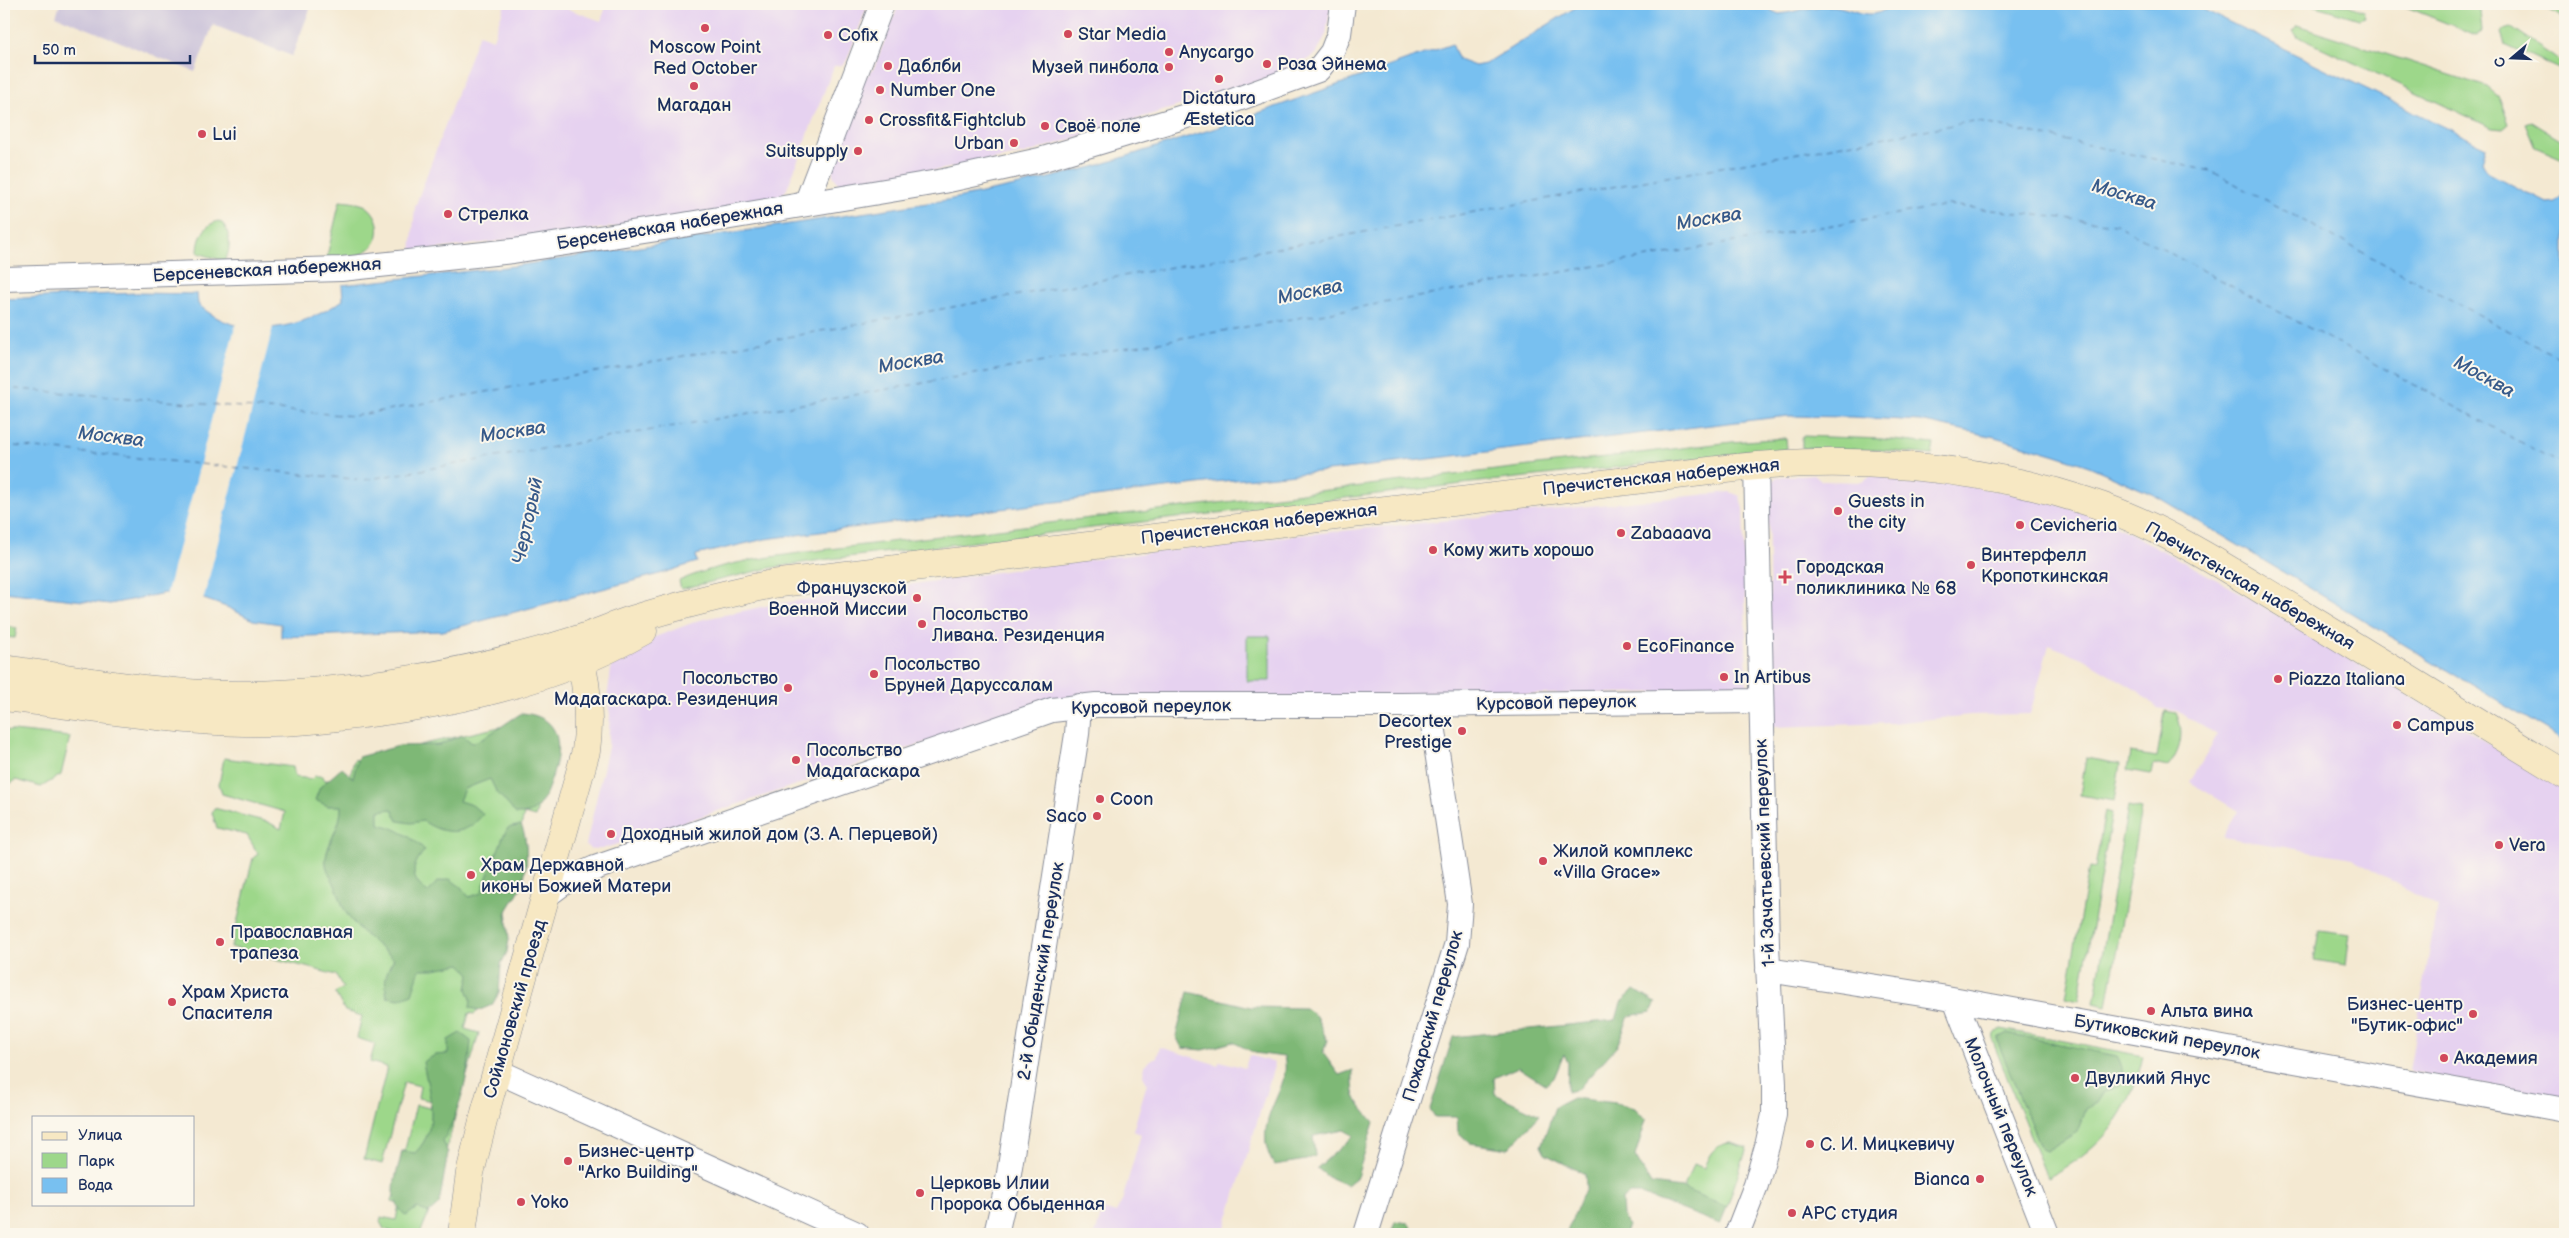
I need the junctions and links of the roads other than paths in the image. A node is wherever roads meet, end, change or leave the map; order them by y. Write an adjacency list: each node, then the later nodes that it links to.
1 (882, 4): 3 (street)
2 (1343, 4): 3 (street, Берсеневская набережная)
3 (806, 204): 4 (street, Берсеневская набережная)
4 (4, 279)
5 (1756, 465): 6 (main road, Пречистенская набережная); 9 (street, 1-й Зачатьевский переулок); 12 (main road, Пречистенская набережная)
6 (578, 651): 7 (main road, Пречистенская набережная); 8 (main road, Пречистенская набережная); 13 (main road, Соймоновский проезд)
7 (4, 669)
8 (4, 696)
9 (1760, 700): 10 (street, Курсовой переулок); 14 (street, 1-й Зачатьевский переулок)
10 (1430, 705): 11 (street, Курсовой переулок); 24 (street, Пожарский переулок)
11 (1078, 706): 13 (street, Курсовой переулок); 23 (street, 2-й Обыденский переулок)
12 (2565, 775)
13 (547, 895): 16 (main road, Соймоновский проезд)
14 (1768, 970): 15 (street, Бутиковский переулок); 25 (street, 1-й Зачатьевский переулок)
15 (1955, 1000): 17 (street, Бутиковский переулок); 26 (street, Молочный переулок)
16 (497, 1071): 18 (main road, Соймоновский проезд); 19 (street)
17 (2565, 1110)
18 (470, 1174): 20 (main road, Соймоновский проезд); 21 (main road, Соймоновский проезд)
19 (813, 1225): 22 (street)
20 (444, 1234)
21 (462, 1234)
22 (857, 1234)
23 (996, 1234)
24 (1366, 1234)
25 (1738, 1234)
26 (2047, 1234)

